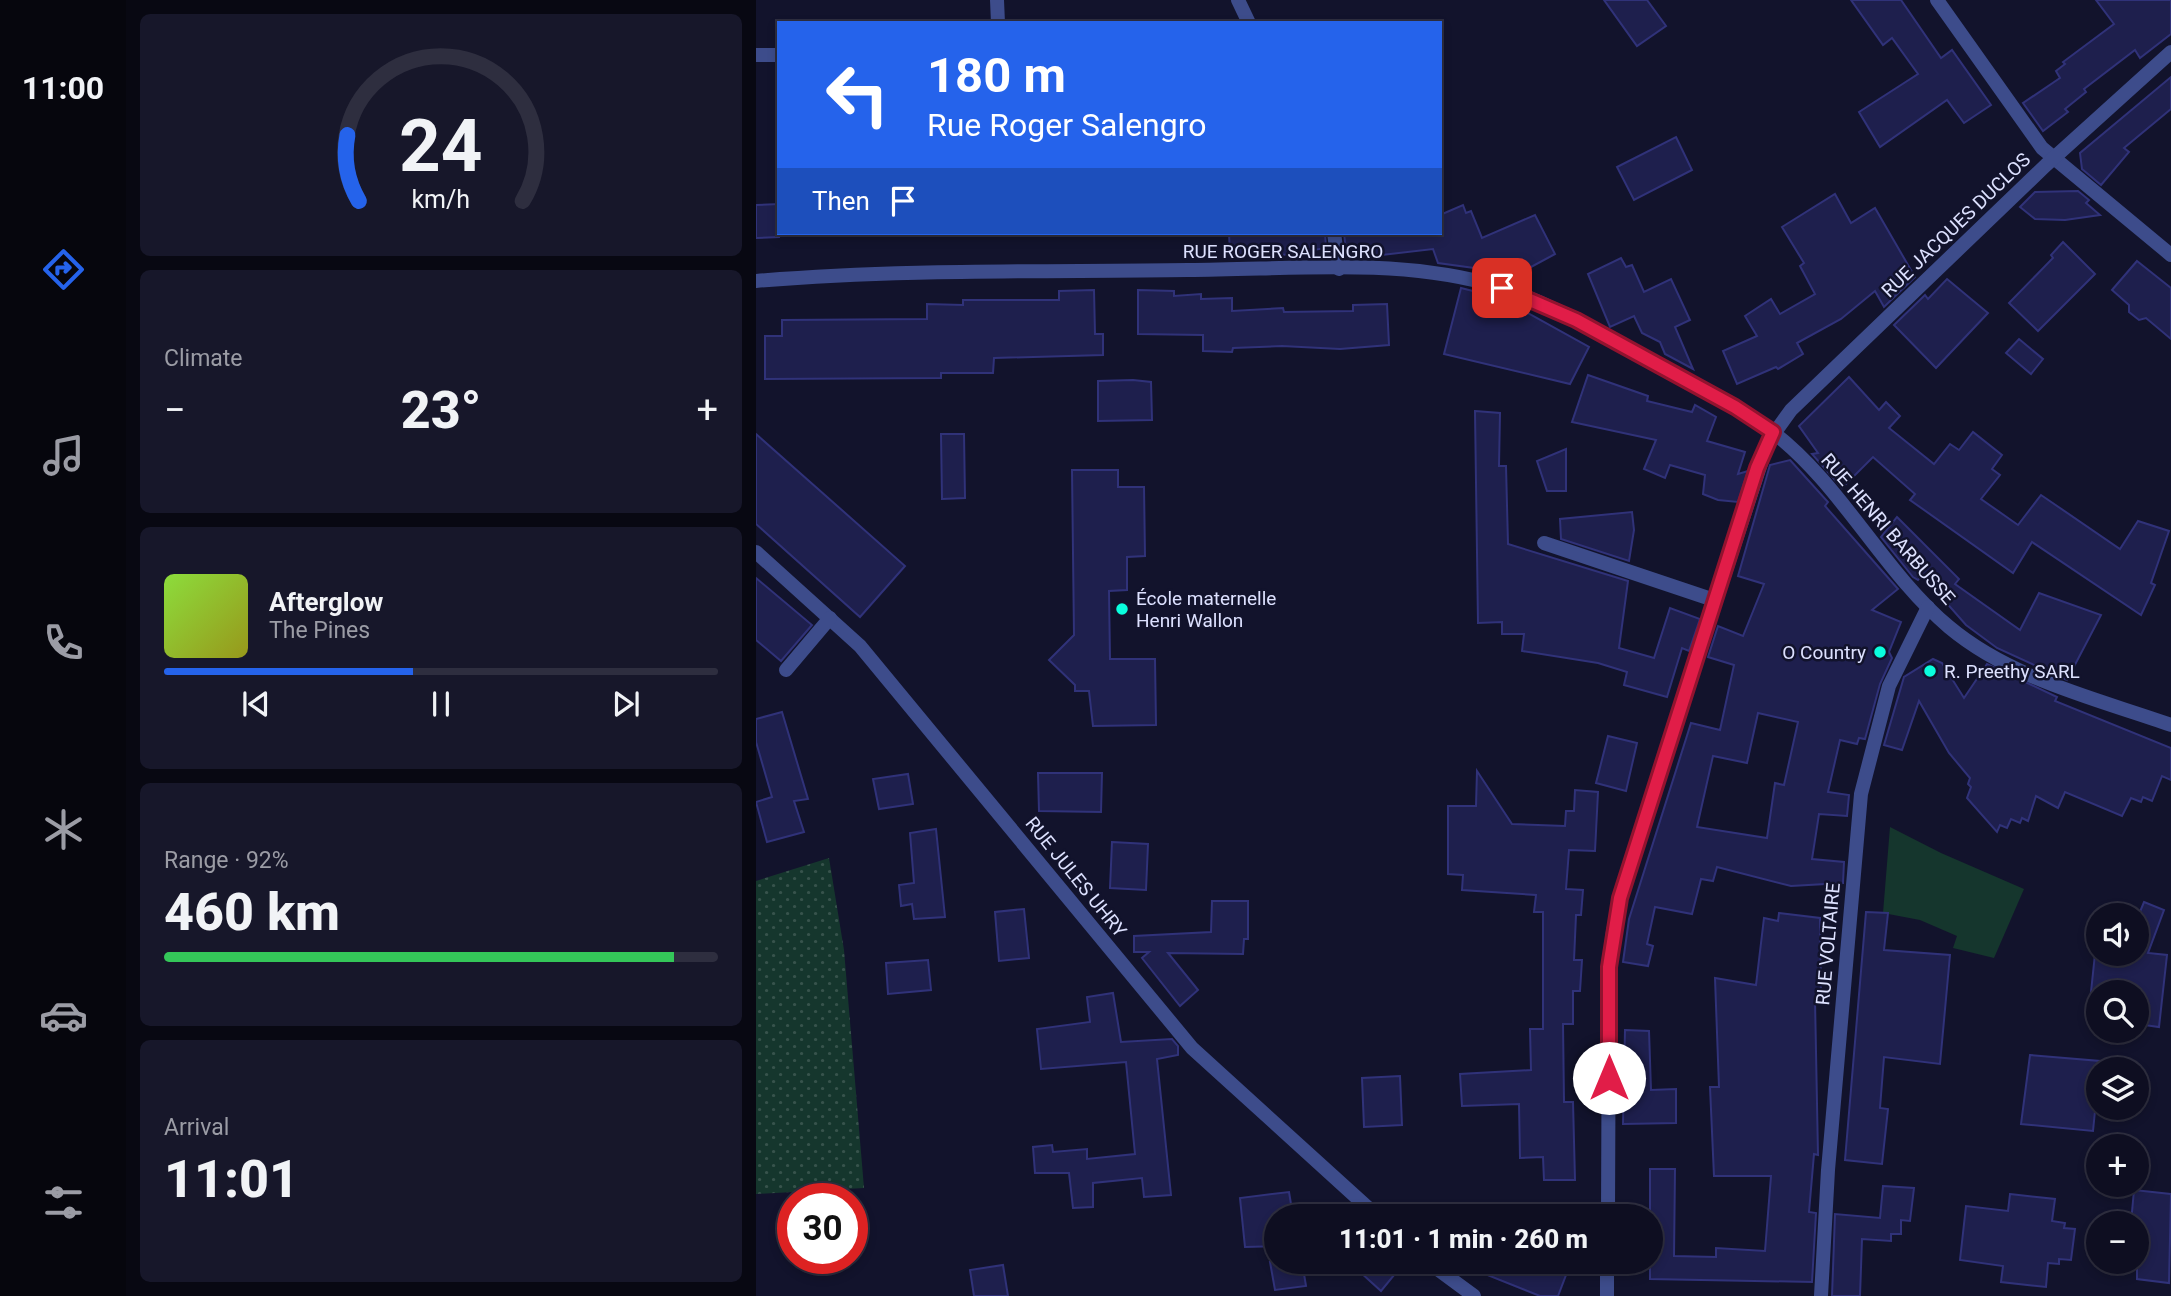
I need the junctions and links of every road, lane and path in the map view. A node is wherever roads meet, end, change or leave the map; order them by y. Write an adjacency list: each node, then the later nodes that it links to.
1 (997, 0): 4 (street)
2 (1238, 0): 5 (street)
3 (1937, 0): 9 (street)
4 (998, 21)
5 (1249, 21)
6 (2171, 52): 9 (street, RUE JACQUES DUCLOS)
7 (756, 55): 8 (street)
8 (777, 55)
9 (2053, 159): 11 (street); 14 (street, RUE JACQUES DUCLOS)
10 (1334, 235): 12 (street)
11 (2171, 255)
12 (1339, 269): 13 (street, RUE ROGER SALENGRO); 14 (street, RUE ROGER SALENGRO)
13 (756, 281)
14 (1773, 432): 17 (street, RUE JACQUES DUCLOS); 18 (street, RUE HENRI BARBUSSE)
15 (1544, 543): 17 (street)
16 (756, 552): 19 (street, RUE JULES UHRY)
17 (1714, 600): 23 (street, RUE JACQUES DUCLOS)
18 (1928, 607): 21 (street, RUE HENRI BARBUSSE); 28 (street, RUE VOLTAIRE)
19 (830, 618): 20 (street); 22 (street, RUE JULES UHRY)
20 (786, 670)
21 (2171, 725)
22 (1364, 1204)
23 (1608, 1204)
24 (1444, 1274): 26 (street)
25 (1607, 1274): 27 (street)
26 (1474, 1296)
27 (1607, 1296)
28 (1821, 1296)

